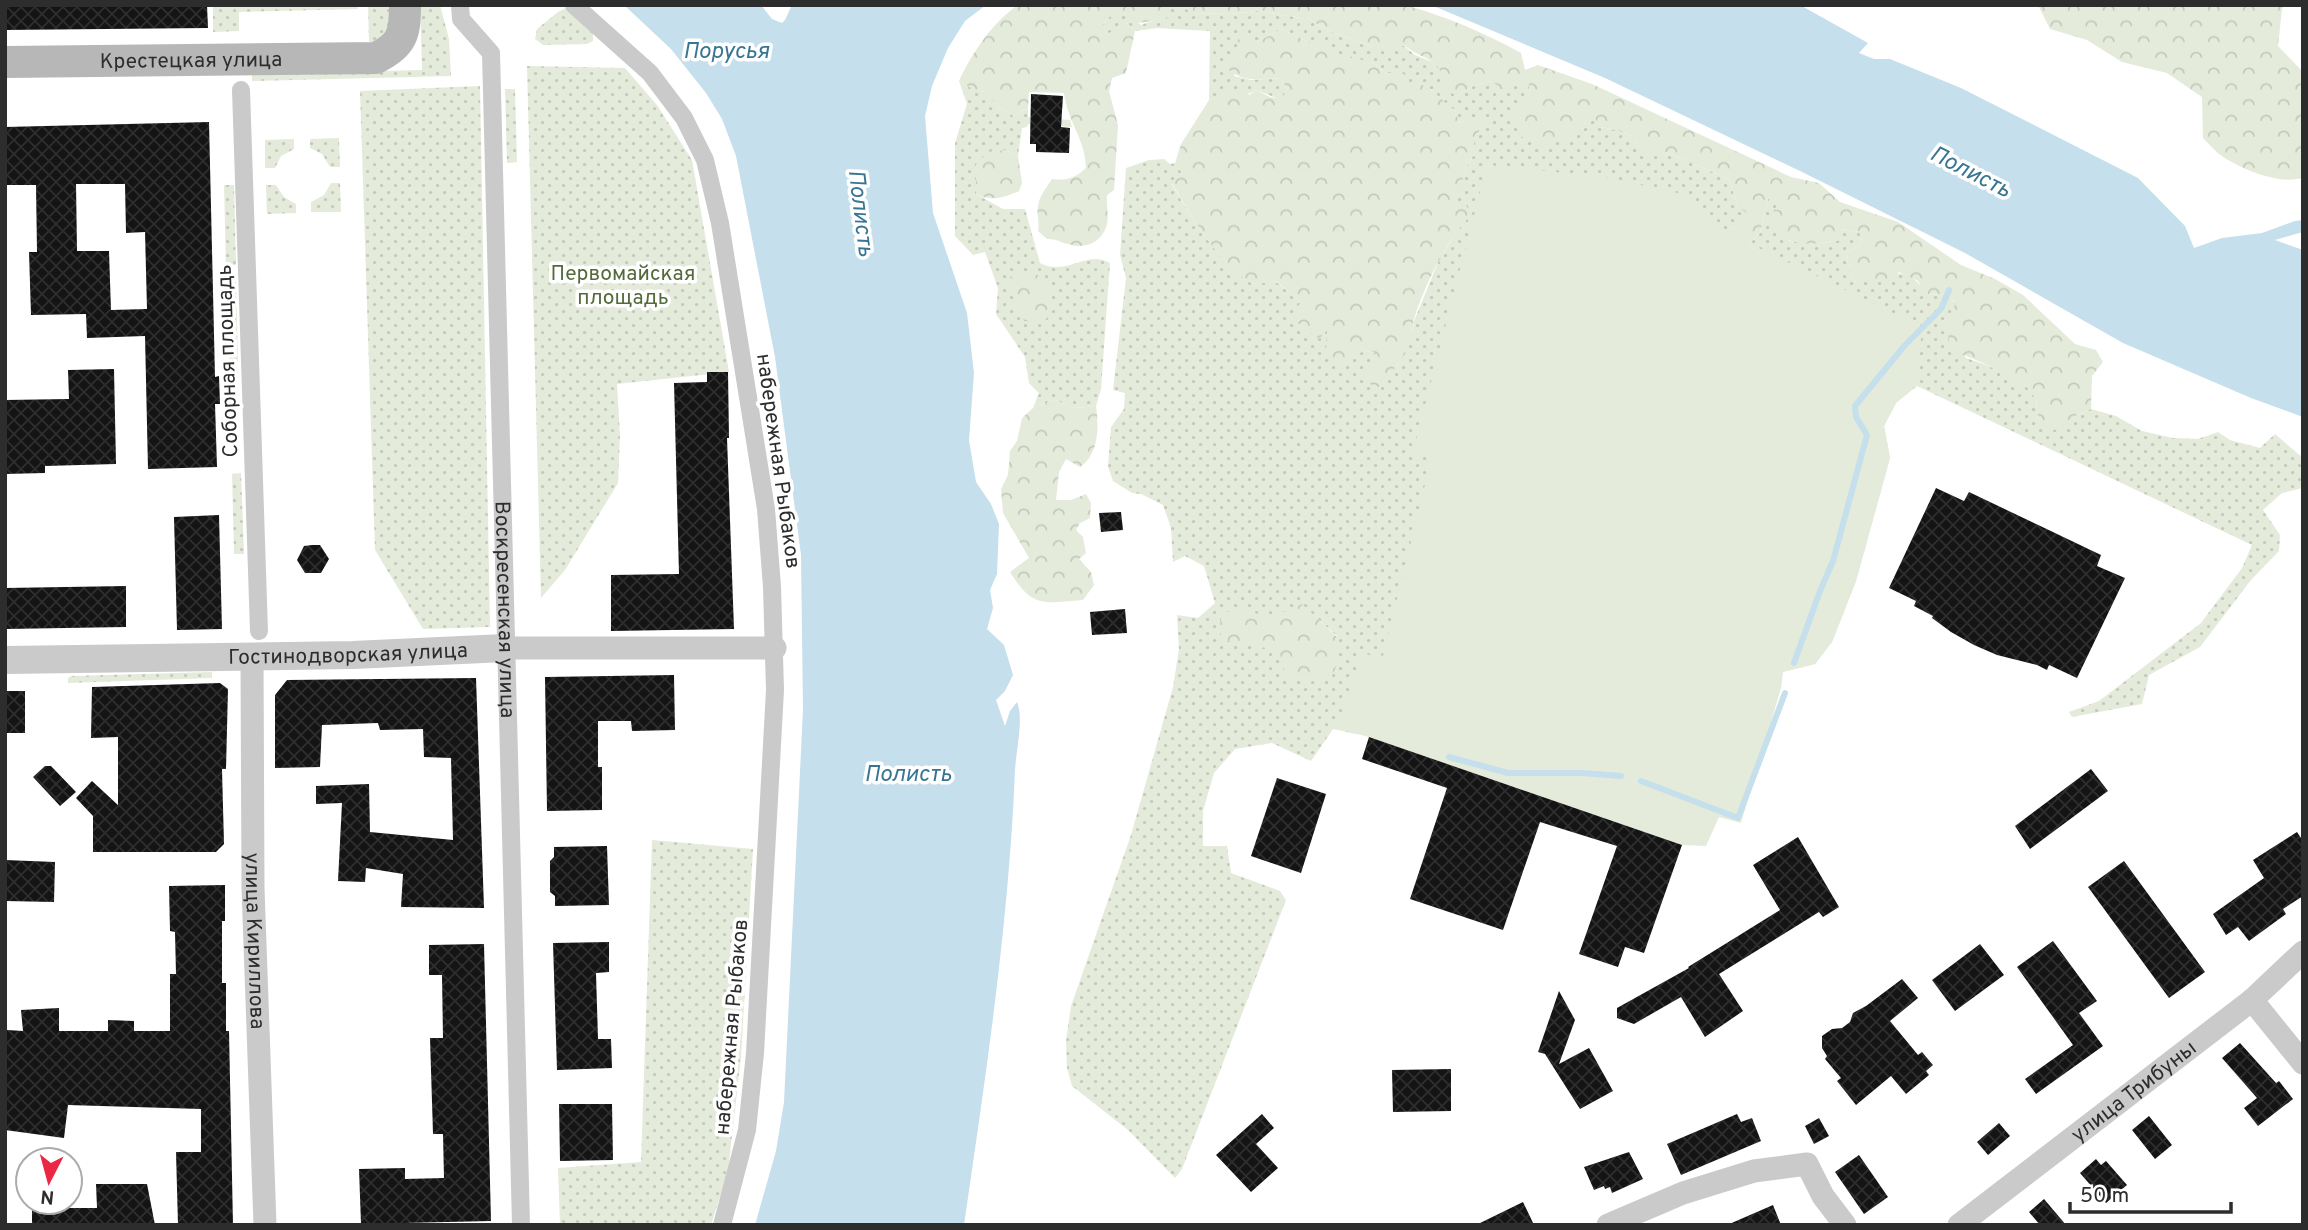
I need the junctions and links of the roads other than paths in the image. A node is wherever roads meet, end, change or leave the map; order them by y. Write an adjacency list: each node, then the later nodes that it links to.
1 (405, 5): 4 (main road, Крестецкая улица)
2 (460, 5): 8 (street, Воскресенская улица)
3 (574, 5): 7 (street, набережная Рыбаков)
4 (5, 62)
5 (241, 90): 6 (street, Соборная площадь)
6 (256, 643): 8 (street, Гостинодворская улица); 9 (street, Гостинодворская улица); 13 (street, улица Кириллова)
7 (775, 648): 8 (street, Гостинодворская улица); 15 (street, набережная Рыбаков)
8 (505, 649): 14 (street, Воскресенская улица)
9 (5, 660)
10 (2303, 952): 11 (street, улица Трибуны)
11 (2252, 1000): 12 (street); 18 (street, улица Трибуны)
12 (2303, 1063)
13 (265, 1225)
14 (522, 1225)
15 (722, 1225)
16 (1608, 1225): 17 (street)
17 (1845, 1225)
18 (1959, 1225)

